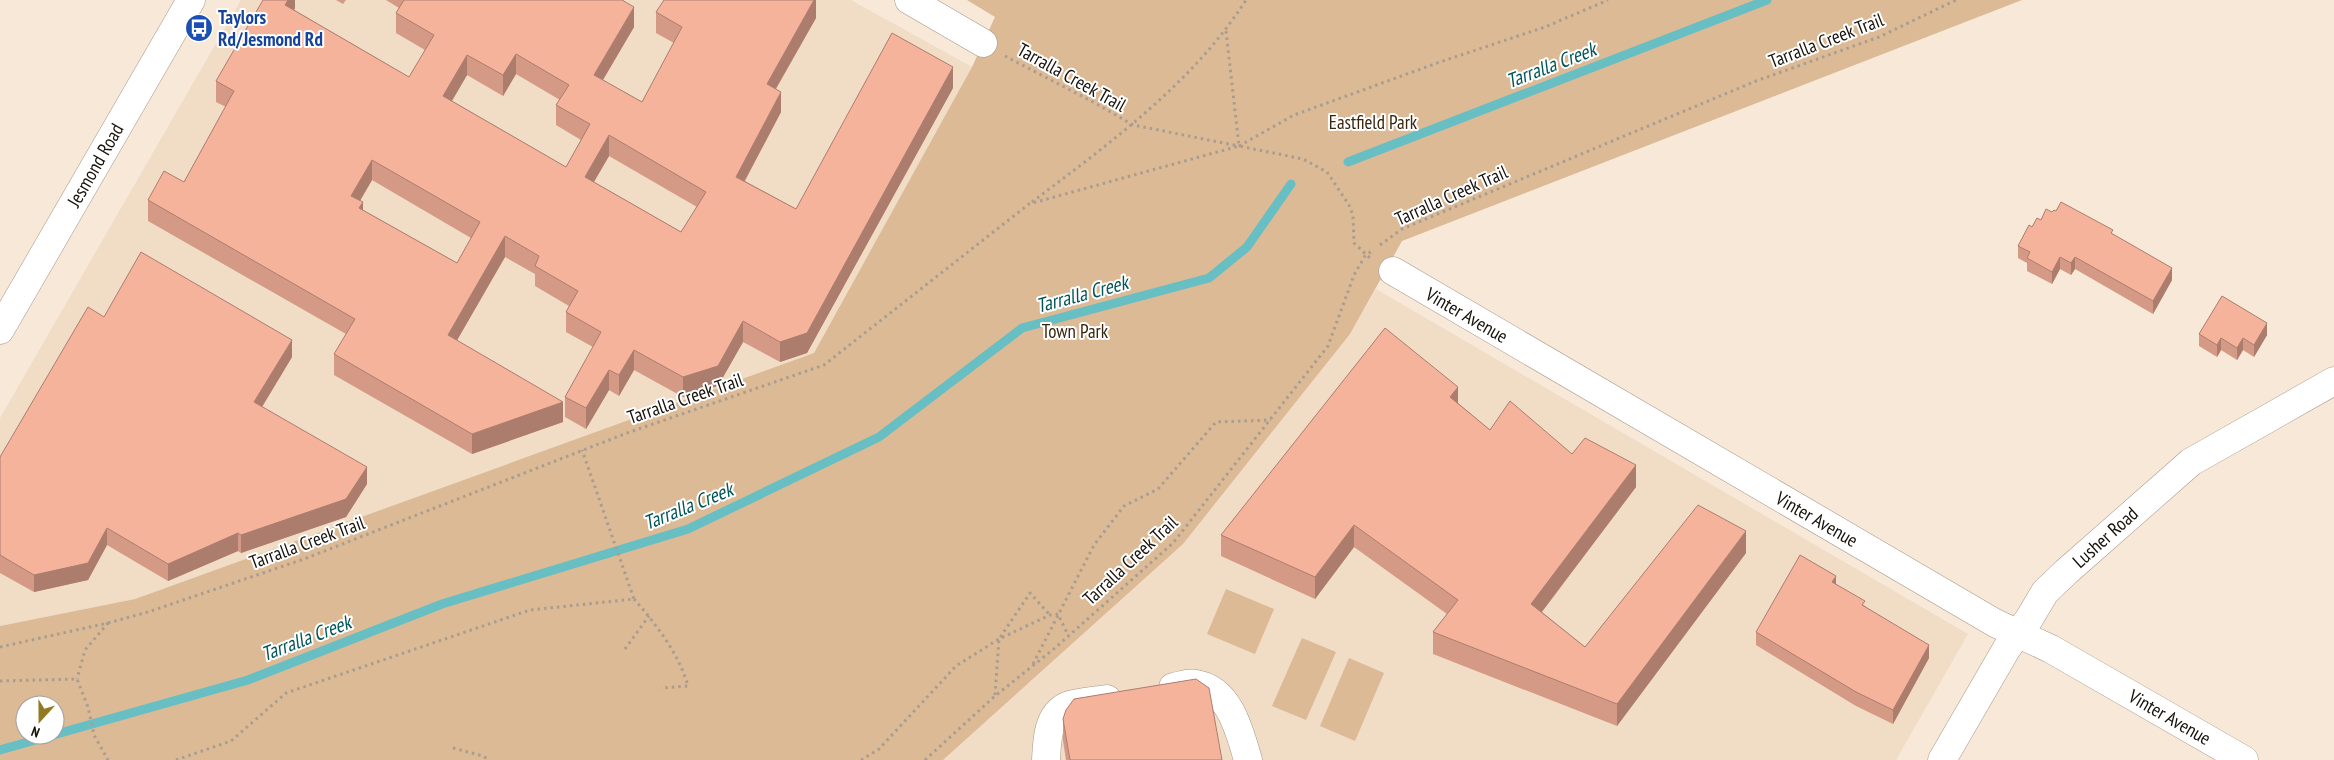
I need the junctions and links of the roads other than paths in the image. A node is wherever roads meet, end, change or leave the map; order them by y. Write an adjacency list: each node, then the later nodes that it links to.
1 (191, 0): 5 (street, Jesmond Road)
2 (909, 0): 3 (street)
3 (983, 43)
4 (1393, 271): 7 (street, Vinter Avenue)
5 (0, 330)
6 (2334, 381): 7 (street, Lusher Road)
7 (2018, 633): 10 (street, Lusher Road); 11 (street, Vinter Avenue)
8 (1046, 760): 9 (street)
9 (1248, 760)
10 (1942, 760)
11 (2244, 760)

